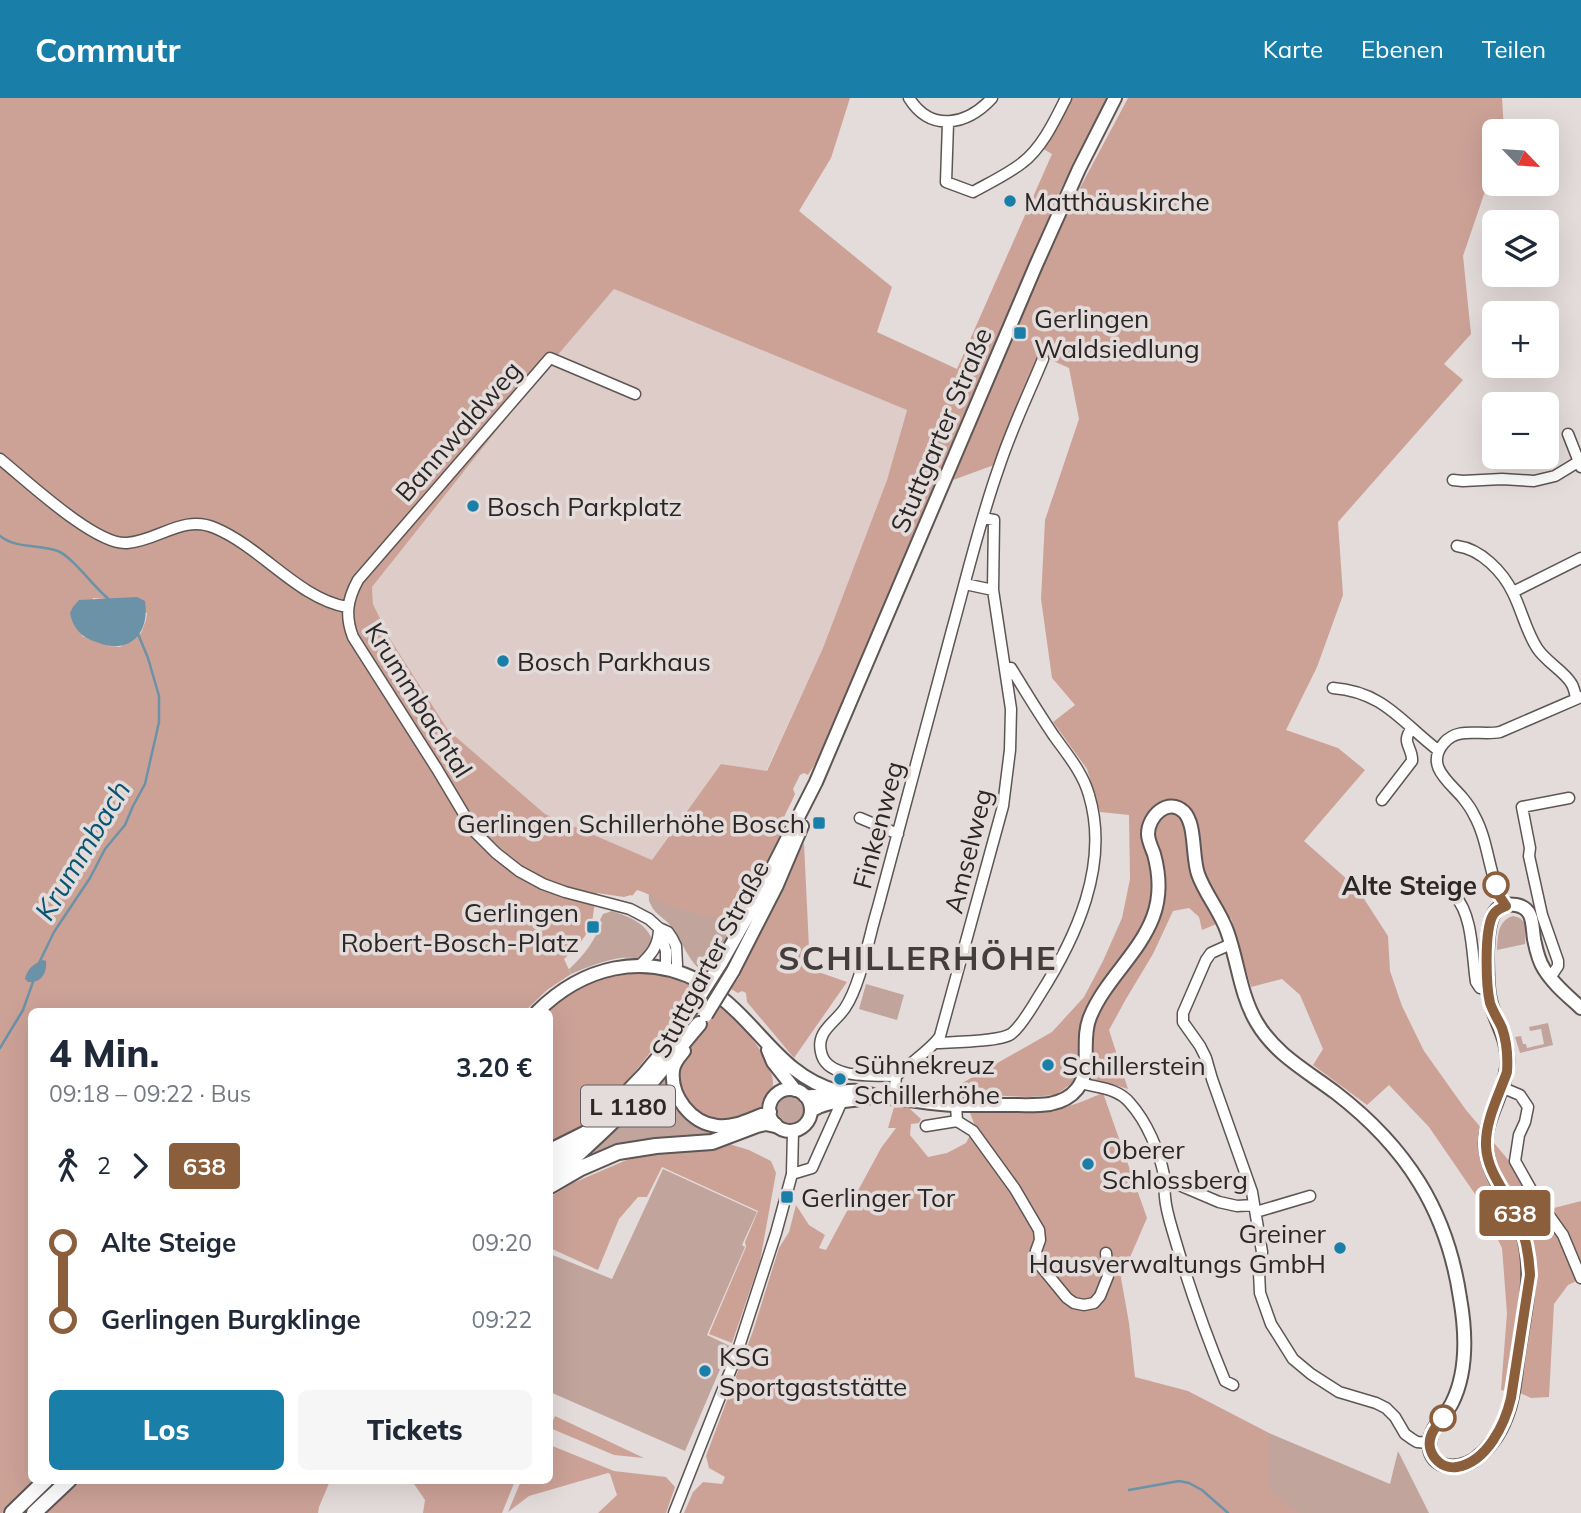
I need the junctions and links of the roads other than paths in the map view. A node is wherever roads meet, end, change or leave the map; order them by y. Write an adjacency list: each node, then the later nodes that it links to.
1 (909, 98): 5 (street)
2 (992, 98): 5 (street)
3 (1066, 98): 5 (street)
4 (1115, 98): 28 (main road, Stuttgarter Straße)
5 (948, 122)
6 (1043, 359): 12 (street)
7 (635, 394): 18 (street, Bannwaldweg)
8 (1568, 434): 10 (street)
9 (0, 459): 18 (street, Krummbachtal)
10 (1580, 465): 11 (street)
11 (1452, 480)
12 (983, 518): 15 (street, Finkenweg); 16 (street, Amselweg)
13 (1457, 546): 17 (street)
14 (1581, 558): 17 (street)
15 (965, 584): 16 (street); 27 (street, Finkenweg)
16 (993, 590): 19 (street, Amselweg)
17 (1513, 592): 21 (street)
18 (347, 607): 31 (street, Krummbachtal)
19 (1006, 668): 43 (street, Amselweg); 43 (street)
20 (1333, 688): 22 (street)
21 (1578, 697): 23 (street)
22 (1412, 728): 23 (street); 25 (street)
23 (1439, 751): 30 (street)
24 (1569, 798): 35 (street)
25 (1382, 800)
26 (860, 818): 27 (street)
27 (898, 834): 45 (street, Finkenweg)
28 (774, 877): 41 (main road, Stuttgarter Straße, bridge); 57 (main road, Stuttgarter Straße, bridge)
29 (1455, 896): 37 (street)
30 (1506, 906): 35 (main road); 37 (main road)
31 (659, 928): 33 (street); 34 (street)
32 (1230, 940): 46 (main road); 66 (street); 70 (main road)
33 (639, 966): 34 (main road); 39 (main road)
34 (670, 969): 36 (main road)
35 (1550, 978): 40 (main road)
36 (701, 982)
37 (1488, 989): 47 (main road)
38 (724, 1000): 42 (main road)
39 (541, 1008)
40 (1581, 1008)
41 (702, 1020): 54 (main road, Stuttgarter Straße); 62 (highway, L 1180)
42 (765, 1042): 44 (main road); 50 (main road)
43 (937, 1043): 45 (street)
44 (774, 1062): 48 (main road); 49 (main road)
45 (896, 1076): 51 (street)
46 (1081, 1083): 52 (main road); 63 (street)
47 (1502, 1087): 68 (street); 70 (main road)
48 (800, 1093): 49 (main road); 50 (main road); 53 (main road)
49 (778, 1094): 54 (main road)
50 (841, 1096): 51 (main road); 53 (main road); 61 (street)
51 (894, 1098): 52 (main road)
52 (956, 1105): 55 (street)
53 (811, 1111): 58 (main road)
54 (772, 1118): 58 (main road); 64 (highway)
55 (957, 1121): 56 (street); 67 (street)
56 (926, 1126)
57 (590, 1130): 59 (main road, Stuttgarter Straße); 60 (highway, L 1180)
58 (793, 1131): 61 (street)
59 (553, 1148)
60 (553, 1162)
61 (792, 1174): 75 (street)
62 (553, 1177)
63 (1165, 1179): 66 (street); 69 (street)
64 (553, 1184)
65 (1310, 1196): 66 (street)
66 (1255, 1208): 70 (street)
67 (1106, 1253)
68 (1581, 1278)
69 (1233, 1385)
70 (1429, 1443)
71 (42, 1484): 73 (highway)
72 (65, 1484): 74 (highway)
73 (12, 1513)
74 (34, 1513)
75 (674, 1513)

